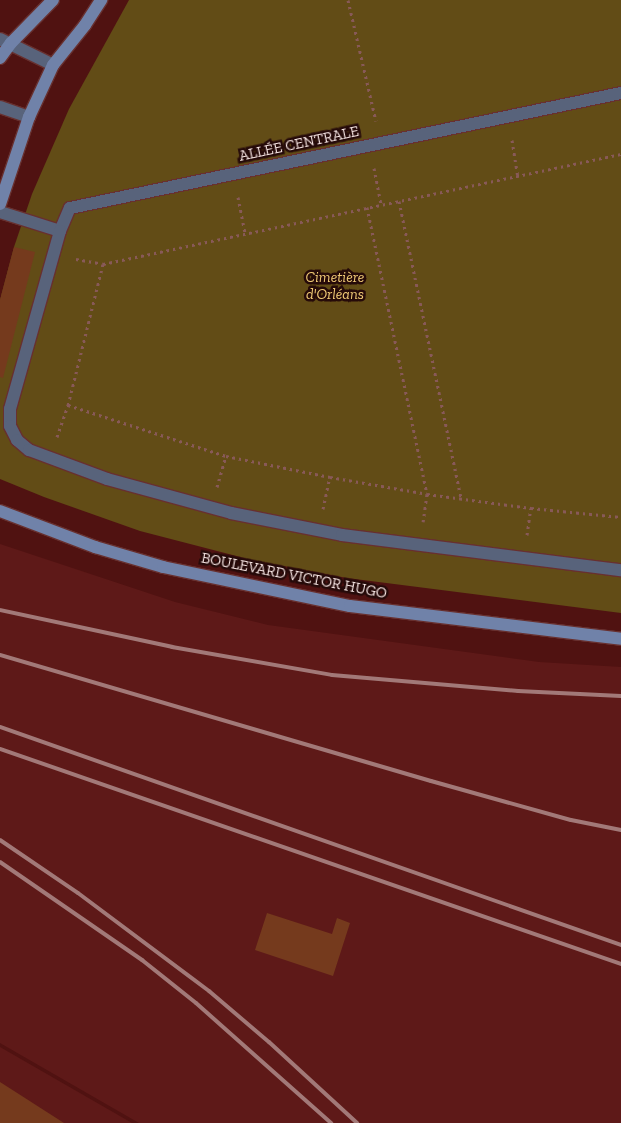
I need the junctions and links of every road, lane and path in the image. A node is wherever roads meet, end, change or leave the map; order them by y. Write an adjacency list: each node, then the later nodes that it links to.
1 (53, 0): 4 (street)
2 (101, 0): 6 (street)
3 (348, 0): 11 (path)
4 (6, 41): 5 (street); 6 (street)
5 (0, 58)
6 (53, 65): 10 (street)
7 (621, 93): 9 (street, ALLÉE CENTRALE)
8 (0, 107): 10 (street)
9 (508, 116): 11 (street, ALLÉE CENTRALE); 14 (path)
10 (29, 117): 16 (street)
11 (375, 144): 13 (street, ALLÉE CENTRALE); 17 (path)
12 (621, 154): 14 (path)
13 (233, 174): 20 (street, ALLÉE CENTRALE); 21 (path)
14 (518, 176): 15 (path)
15 (399, 201): 17 (path); 29 (path)
16 (0, 204)
17 (381, 205): 18 (path)
18 (367, 208): 21 (path); 28 (path)
19 (0, 212): 20 (street)
20 (60, 231): 22 (street)
21 (245, 233): 23 (path)
22 (54, 255): 23 (path); 26 (street)
23 (103, 264): 24 (path)
24 (68, 404): 25 (path); 26 (path)
25 (226, 456): 27 (path); 30 (path)
26 (50, 458): 30 (street)
27 (330, 477): 28 (path); 33 (path)
28 (427, 494): 29 (path)
29 (461, 498): 32 (path)
30 (211, 508): 33 (street)
31 (0, 511): 35 (street, BOULEVARD VICTOR HUGO)
32 (621, 517)
33 (319, 530): 34 (street)
34 (621, 570)
35 (621, 639)

